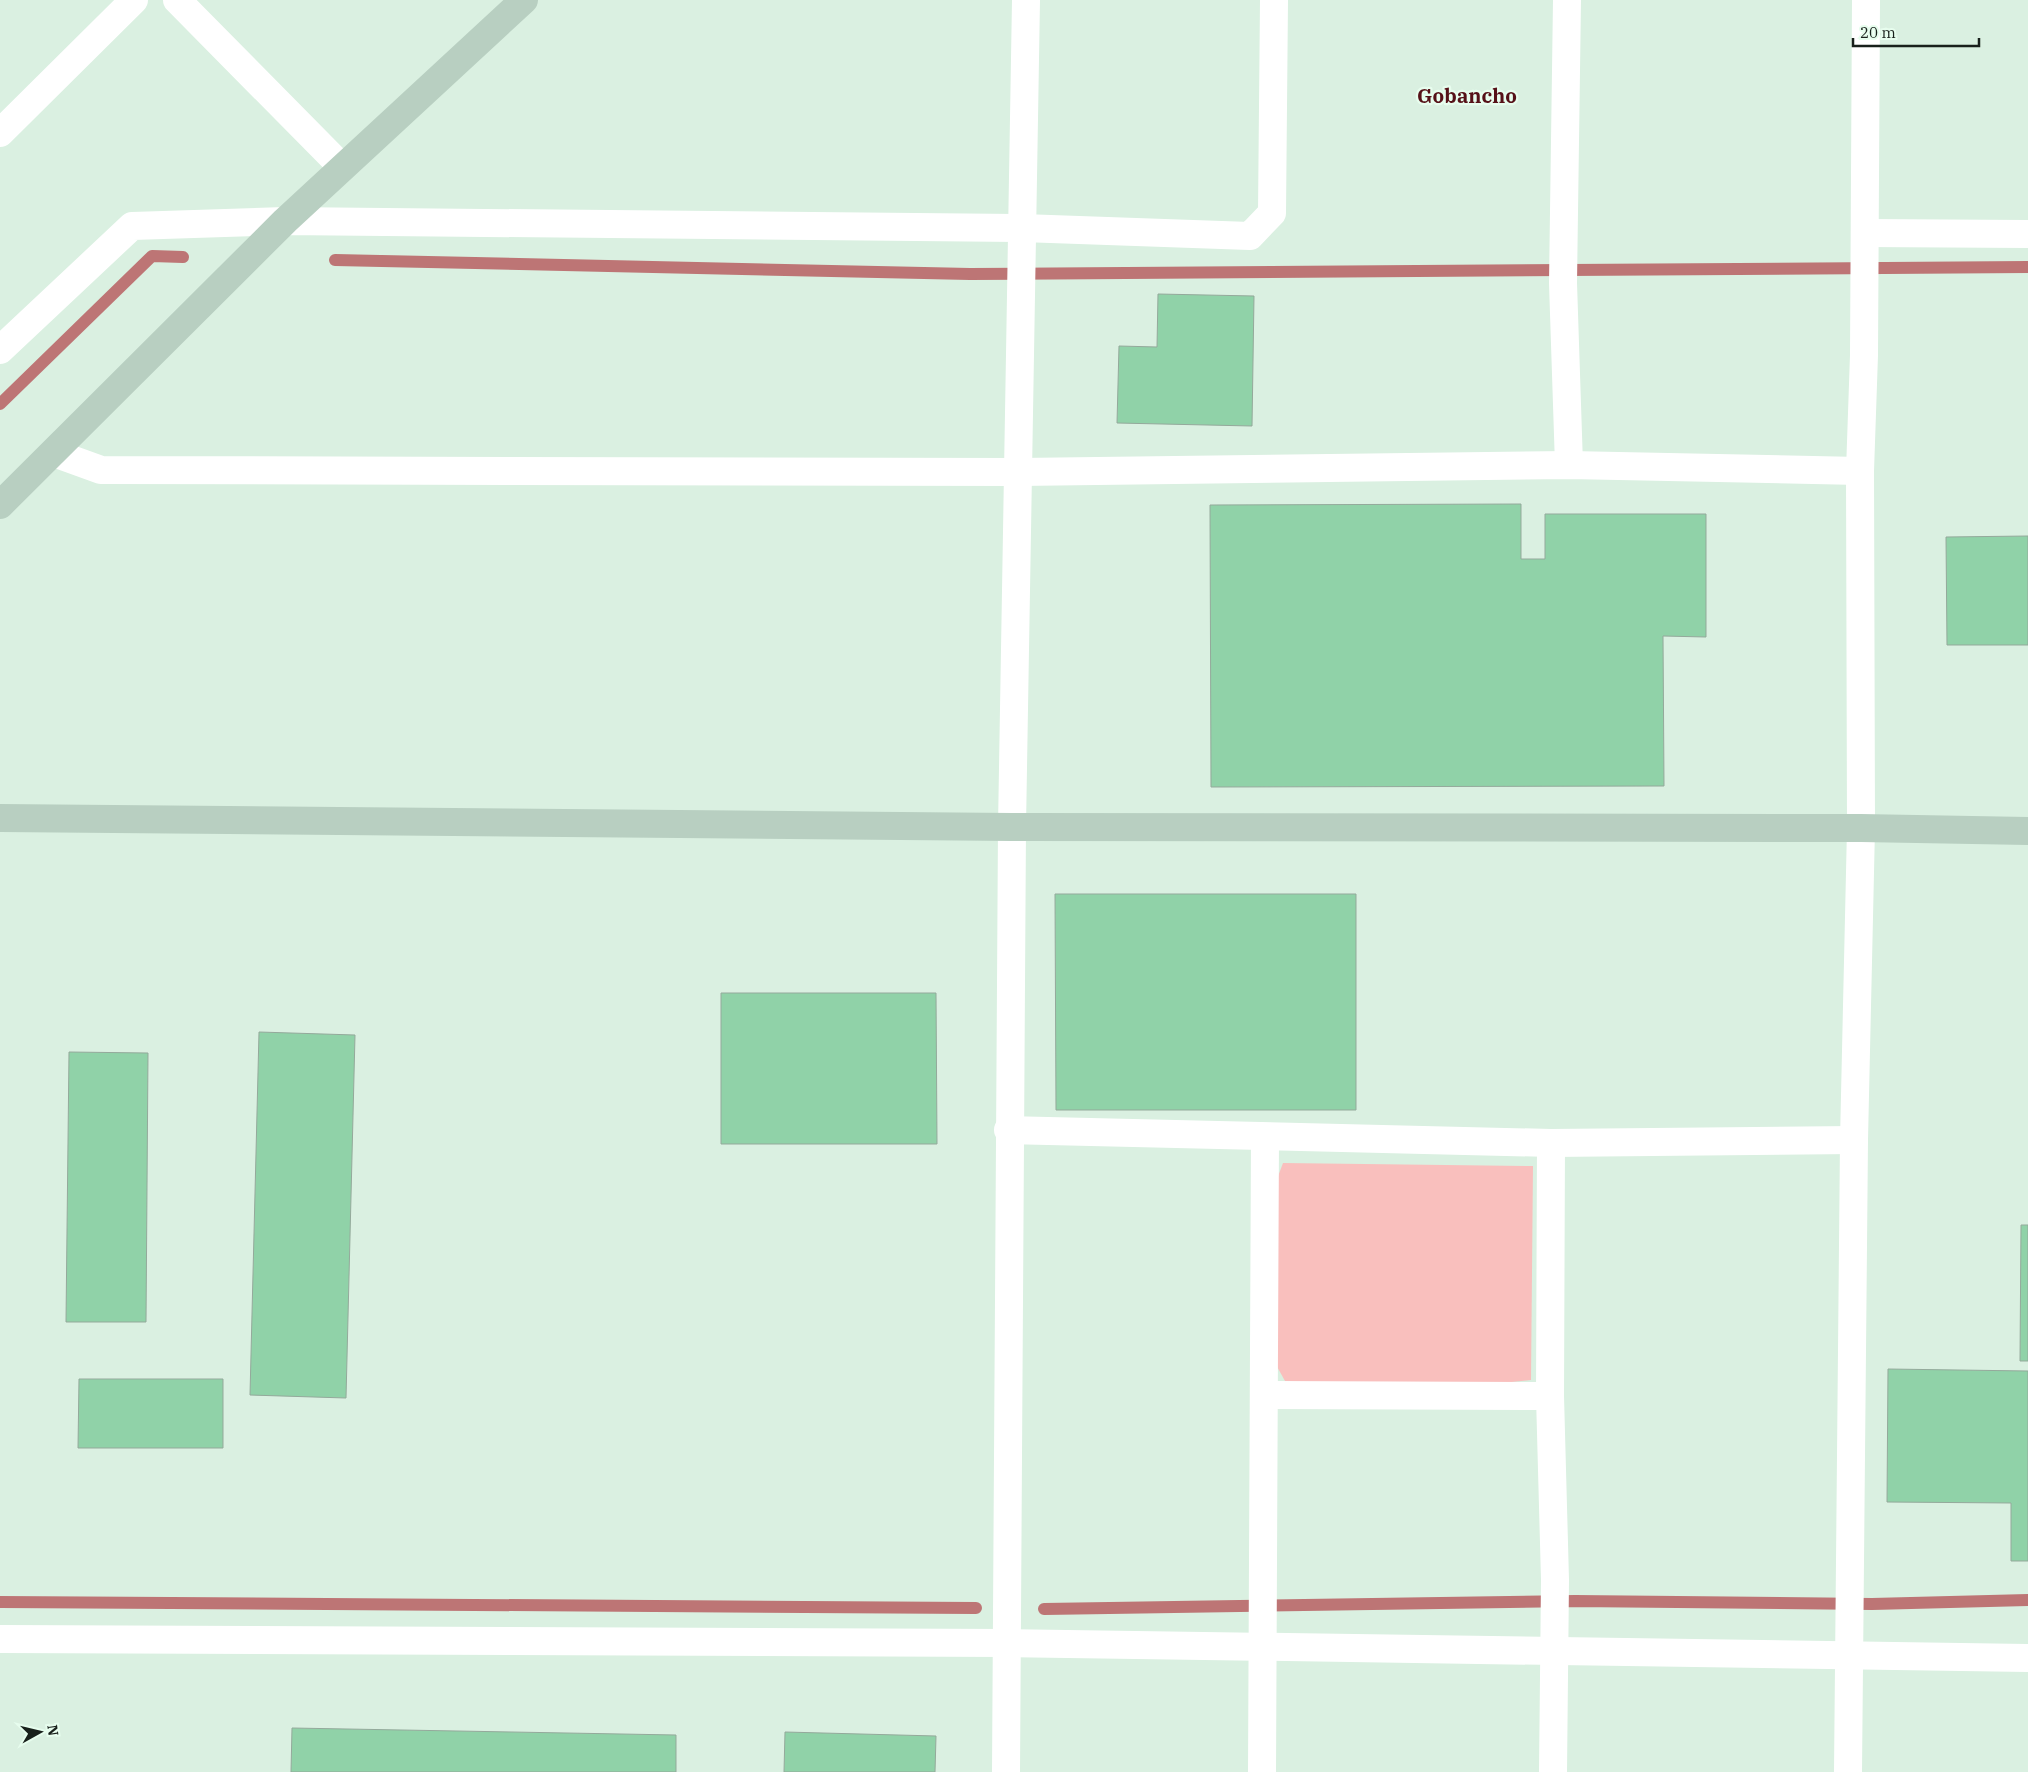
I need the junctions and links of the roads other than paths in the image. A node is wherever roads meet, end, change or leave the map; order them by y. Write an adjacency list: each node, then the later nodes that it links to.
1 (134, 0): 8 (street)
2 (176, 0): 9 (street)
3 (524, 0): 9 (street)
4 (1026, 0): 11 (street)
5 (1274, 0): 11 (street)
6 (1567, 0): 16 (street)
7 (1866, 0): 13 (street)
8 (0, 133)
9 (342, 166): 10 (street)
10 (285, 221): 11 (street); 14 (street); 15 (street)
11 (1022, 228): 18 (street)
12 (2028, 234): 13 (street)
13 (1865, 246): 17 (street)
14 (0, 350)
15 (54, 453): 18 (street); 19 (street)
16 (1570, 465): 17 (street); 18 (street)
17 (1860, 471): 22 (street)
18 (1019, 472): 21 (street)
19 (0, 505)
20 (0, 818): 21 (street)
21 (1012, 827): 22 (street); 24 (street)
22 (1860, 828): 23 (street); 26 (street)
23 (2028, 831)
24 (1008, 1130): 25 (street); 32 (street)
25 (1265, 1138): 27 (street); 28 (street)
26 (1854, 1140): 27 (street); 33 (street)
27 (1551, 1143): 29 (street)
28 (1265, 1395): 29 (street); 30 (street)
29 (1550, 1396): 34 (street)
30 (1263, 1634): 32 (street); 34 (street); 37 (street)
31 (0, 1639): 32 (street)
32 (1007, 1643): 36 (street)
33 (1849, 1645): 34 (street); 35 (street); 39 (street)
34 (1553, 1650): 38 (street)
35 (2028, 1658)
36 (1006, 1772)
37 (1262, 1772)
38 (1553, 1772)
39 (1848, 1772)

